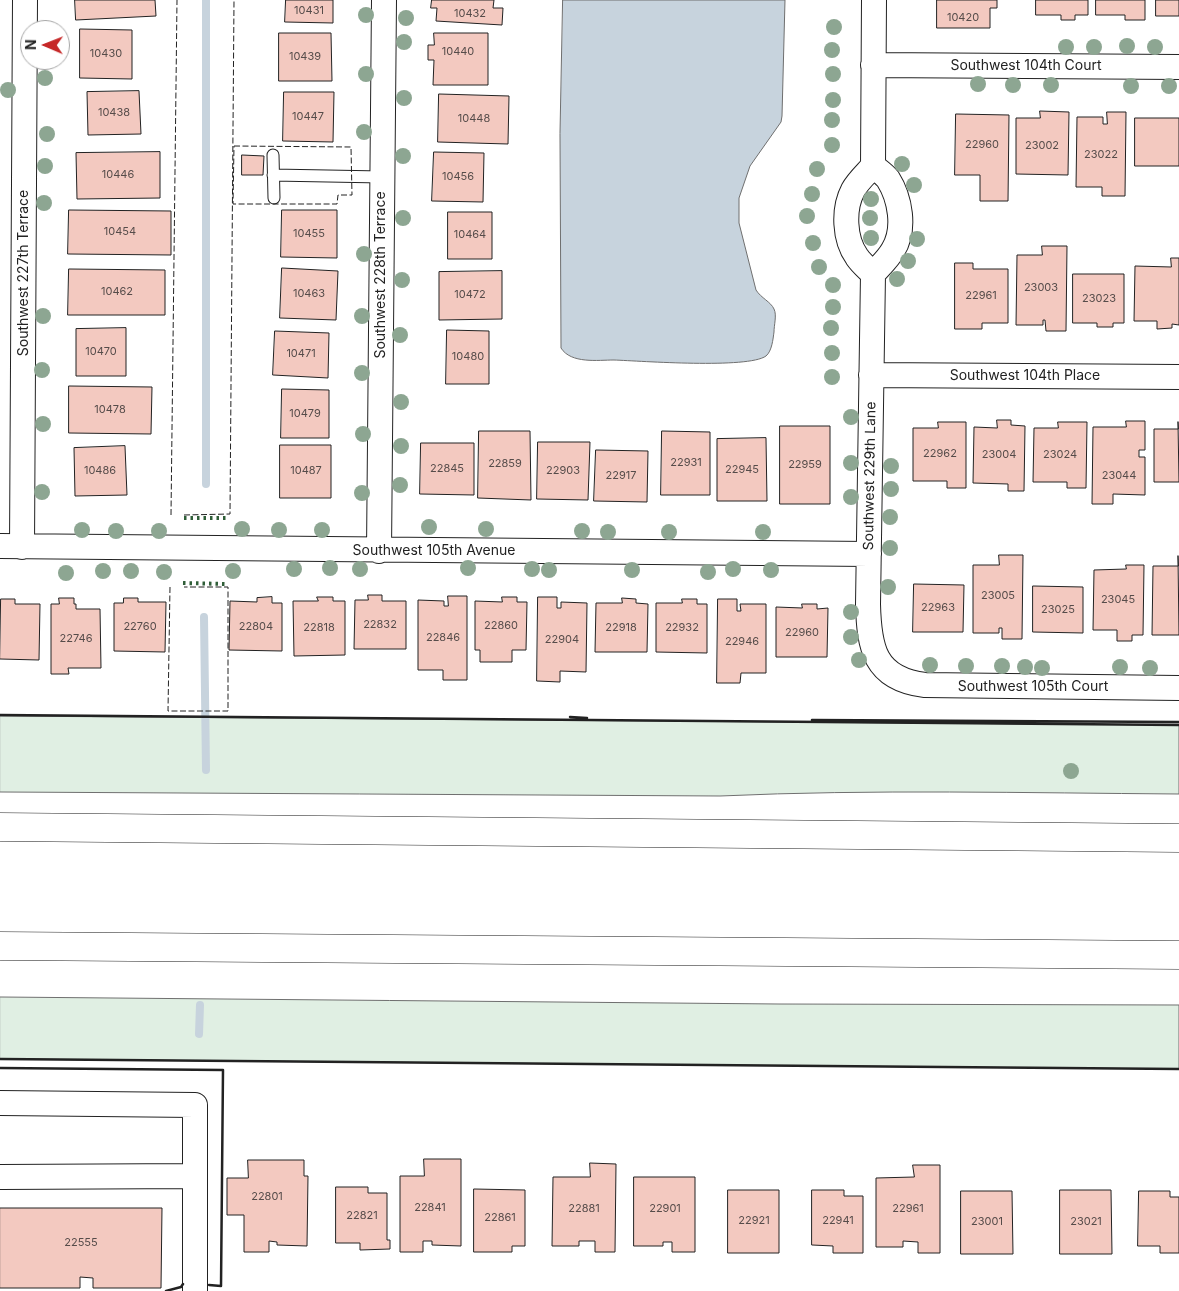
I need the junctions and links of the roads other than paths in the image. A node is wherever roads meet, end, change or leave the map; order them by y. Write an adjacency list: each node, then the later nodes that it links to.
1 (25, 0): 14 (street, Southwest 227th Terrace)
2 (384, 0): 9 (street, Southwest 228th Terrace)
3 (874, 0): 4 (street)
4 (873, 65): 5 (street, Southwest 104th Court); 7 (street)
5 (1179, 67)
6 (273, 155): 8 (lane)
7 (873, 166): 11 (street); 11 (street)
8 (273, 175): 9 (lane); 10 (lane)
9 (382, 177): 15 (street, Southwest 228th Terrace)
10 (274, 198)
11 (872, 274): 12 (street, Southwest 229th Lane)
12 (871, 375): 13 (street, Southwest 104th Place); 16 (street, Southwest 229th Lane)
13 (1179, 377)
14 (11, 547): 15 (street, Southwest 105th Avenue)
15 (379, 551): 16 (street, Southwest 105th Avenue)
16 (869, 554): 17 (street, Southwest 229th Lane)
17 (890, 673): 18 (street, Southwest 105th Court)
18 (1179, 688)
19 (0, 827): 20 (highway)
20 (1179, 838)
21 (0, 946): 22 (highway)
22 (1179, 955)
23 (0, 1103): 24 (street)
24 (195, 1176): 25 (street); 26 (street)
25 (0, 1177)
26 (195, 1291)

